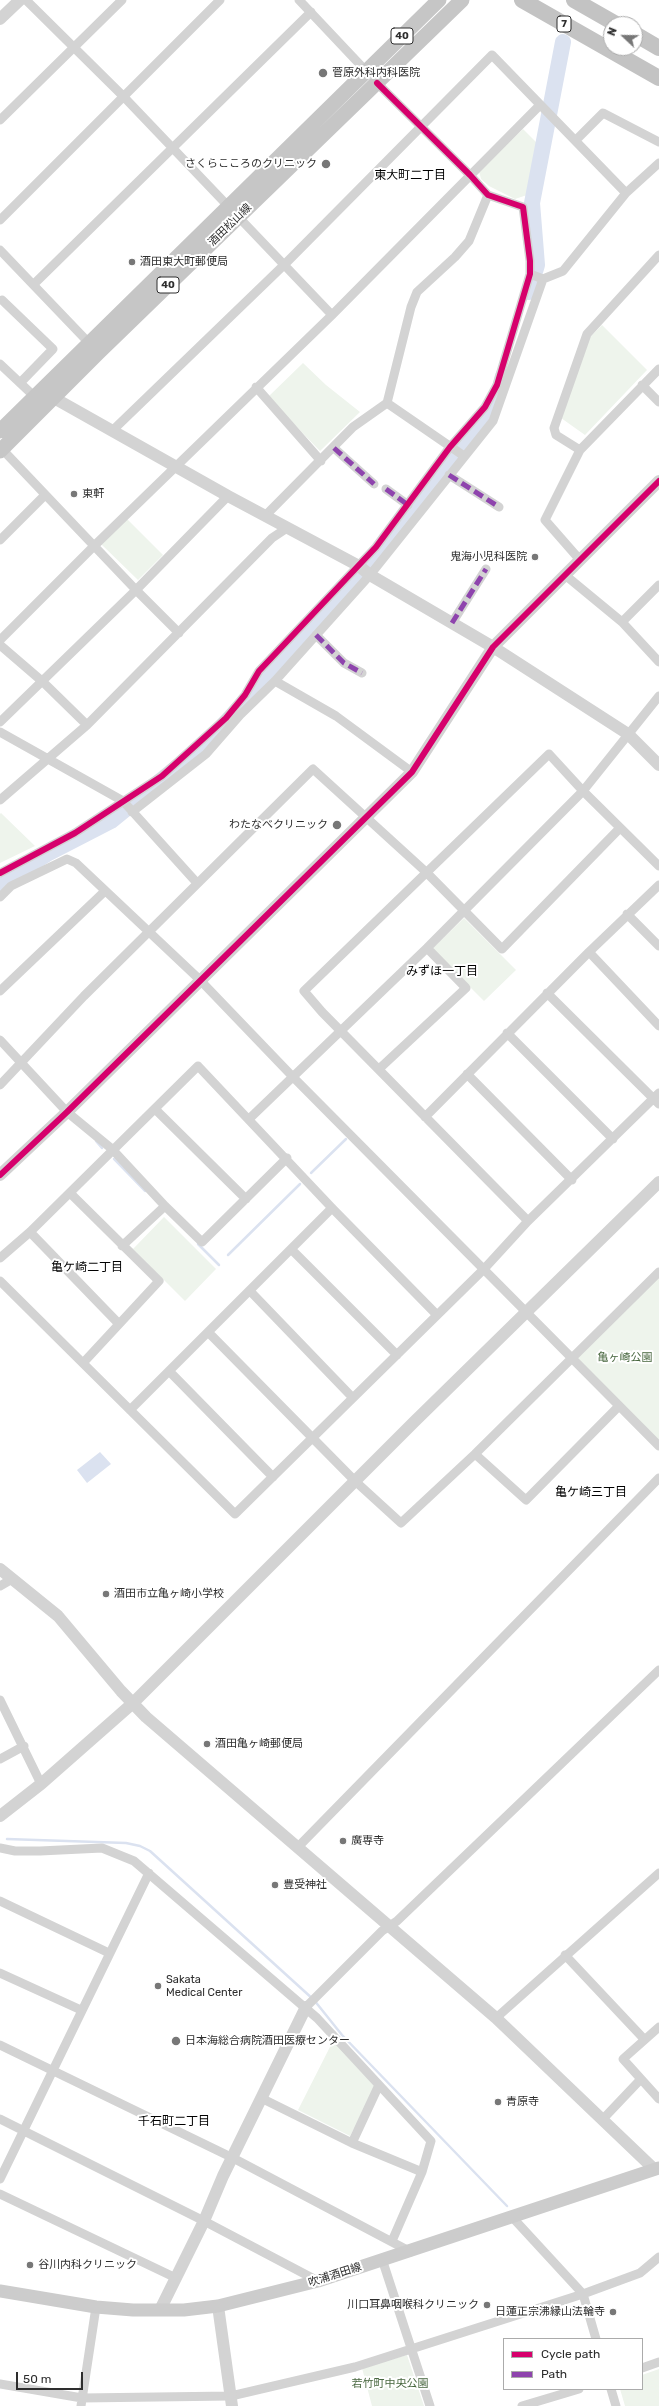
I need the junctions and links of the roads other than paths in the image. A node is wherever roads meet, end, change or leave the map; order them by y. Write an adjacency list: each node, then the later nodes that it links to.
1 (20, 0): 12 (street)
2 (26, 0): 14 (street)
3 (122, 0): 14 (street)
4 (220, 0): 19 (street)
5 (299, 0): 10 (street)
6 (439, 0): 16 (main road, 酒田松山線 / 40)
7 (462, 0): 18 (main road, 酒田松山線 / 40)
8 (522, 0): 17 (highway, 7)
9 (574, 0): 11 (highway, 7)
10 (311, 12): 16 (street); 25 (street)
11 (603, 17)
12 (0, 20)
13 (643, 39): 15 (highway)
14 (73, 48): 19 (street); 21 (street)
15 (659, 48)
16 (366, 71): 30 (main road, 酒田松山線 / 40)
17 (659, 78)
18 (377, 83): 22 (street); 30 (main road, 酒田松山線 / 40)
19 (123, 96): 25 (street); 31 (street)
20 (542, 107): 22 (street); 23 (street); 27 (street)
21 (0, 120)
22 (422, 126): 27 (street); 34 (street)
23 (576, 140): 24 (street); 28 (street)
24 (659, 142)
25 (173, 149): 30 (street); 37 (street)
26 (659, 162): 28 (street)
27 (470, 175): 29 (street); 39 (street)
28 (626, 193): 36 (street)
29 (488, 195): 35 (street); 49 (street)
30 (233, 212): 34 (street); 40 (main road, 酒田松山線 / 40); 47 (main road, 酒田松山線 / 40)
31 (0, 220)
32 (0, 250): 37 (street)
33 (659, 255): 55 (street)
34 (285, 264): 39 (street); 51 (street)
35 (530, 274): 36 (street); 52 (street)
36 (542, 279): 56 (street)
37 (34, 284): 40 (street)
38 (2, 300): 43 (street)
39 (332, 314): 45 (street)
40 (89, 343): 46 (main road, 酒田松山線 / 40)
41 (0, 364): 43 (street)
42 (659, 369): 44 (street)
43 (20, 383): 46 (street)
44 (642, 385): 48 (street); 55 (street)
45 (256, 387): 57 (street); 58 (street)
46 (35, 397): 47 (street); 50 (main road, 酒田松山線 / 40)
47 (54, 398): 51 (street); 54 (main road, 酒田松山線 / 40)
48 (659, 402)
49 (387, 403): 52 (street); 53 (street)
50 (0, 431)
51 (112, 431): 58 (street)
52 (450, 447): 56 (street); 65 (street)
53 (334, 448): 57 (street); 61 (street)
54 (1, 450): 63 (street)
55 (580, 450): 71 (street)
56 (464, 456): 59 (street)
57 (320, 461): 67 (street)
58 (174, 467): 64 (street); 70 (street)
59 (449, 475): 66 (street); 74 (street)
60 (659, 480): 71 (street)
61 (374, 484)
62 (386, 489): 65 (street)
63 (45, 495): 69 (street); 70 (street)
64 (228, 496): 67 (street); 77 (street)
65 (408, 505): 72 (street)
66 (499, 507)
67 (265, 516): 68 (street)
68 (287, 528): 72 (street); 80 (street)
69 (0, 540)
70 (94, 546): 77 (street); 82 (street)
71 (580, 560): 75 (street)
72 (359, 566): 74 (street); 99 (street)
73 (486, 569): 79 (street)
74 (370, 575): 79 (street); 81 (street)
75 (565, 575): 78 (street); 84 (street)
76 (659, 585): 78 (street)
77 (136, 590): 80 (street); 88 (street)
78 (622, 622): 85 (street)
79 (452, 623): 84 (street)
80 (179, 633): 91 (street)
81 (316, 636): 86 (street); 87 (street)
82 (0, 640)
83 (0, 645): 88 (street)
84 (493, 647): 93 (street); 96 (street)
85 (659, 662)
86 (362, 673)
87 (275, 681): 96 (street); 100 (street)
88 (43, 682): 90 (street); 91 (street)
89 (659, 696): 93 (street)
90 (0, 722)
91 (87, 725): 94 (street)
92 (0, 732): 94 (street)
93 (628, 734): 95 (street); 97 (street)
94 (46, 759): 98 (street); 99 (street)
95 (659, 765)
96 (412, 772): 101 (street)
97 (583, 791): 102 (street); 104 (street); 110 (street)
98 (0, 800)
99 (123, 801): 100 (street); 105 (street)
100 (132, 812): 106 (street)
101 (367, 818): 104 (street); 106 (street); 116 (street)
102 (620, 828): 103 (street); 110 (street)
103 (659, 866)
104 (426, 872): 110 (street); 120 (street)
105 (0, 873)
106 (197, 883): 112 (street)
107 (659, 885): 111 (street)
108 (105, 891): 109 (street); 112 (street); 117 (street)
109 (0, 897)
110 (464, 911): 114 (street)
111 (627, 914): 113 (street); 115 (street)
112 (149, 932): 116 (street); 123 (street)
113 (659, 946)
114 (427, 948): 120 (street); 124 (street)
115 (589, 952): 118 (street); 119 (street)
116 (199, 979): 126 (street); 130 (street)
117 (0, 991)
118 (547, 993): 121 (street); 128 (street)
119 (659, 1026)
120 (341, 1030): 124 (street); 126 (street)
121 (507, 1033): 125 (street); 133 (street)
122 (0, 1040): 123 (street)
123 (22, 1064): 127 (street); 130 (street)
124 (379, 1069): 131 (street)
125 (467, 1074): 131 (street); 137 (street)
126 (293, 1077): 132 (street); 148 (street)
127 (0, 1085)
128 (657, 1098): 133 (street)
129 (155, 1109): 132 (street); 134 (street); 140 (street)
130 (67, 1112): 134 (street); 136 (street)
131 (424, 1117): 143 (street)
132 (249, 1119): 135 (street)
133 (613, 1139): 137 (street)
134 (112, 1149): 139 (street); 141 (street)
135 (287, 1158): 140 (street); 142 (street)
136 (0, 1175)
137 (572, 1180): 143 (street)
138 (659, 1182): 152 (street)
139 (70, 1193): 144 (street); 145 (street)
140 (246, 1199): 141 (street)
141 (165, 1206): 145 (street)
142 (332, 1208): 146 (street); 153 (street)
143 (528, 1221): 148 (street)
144 (30, 1232): 147 (street); 154 (street)
145 (122, 1246): 154 (street)
146 (291, 1249): 151 (street); 156 (street)
147 (0, 1258)
148 (484, 1269): 152 (street); 153 (street)
149 (659, 1272): 157 (street)
150 (0, 1281): 158 (street)
151 (250, 1291): 155 (street); 160 (street)
152 (526, 1311): 157 (street); 168 (street)
153 (437, 1315): 156 (street)
154 (119, 1324): 158 (street)
155 (208, 1332): 159 (street); 163 (street)
156 (397, 1355): 160 (street)
157 (571, 1357): 161 (street); 165 (street)
158 (83, 1363): 162 (street)
159 (169, 1371): 162 (street); 166 (street)
160 (353, 1398): 163 (street)
161 (619, 1406): 164 (street); 165 (street)
162 (130, 1410): 166 (street)
163 (312, 1438): 166 (street); 168 (street)
164 (659, 1446)
165 (475, 1454): 168 (street)
166 (273, 1477)
167 (659, 1478): 180 (street)
168 (355, 1481): 174 (street)
169 (0, 1569): 170 (street)
170 (12, 1579): 171 (street); 174 (street)
171 (0, 1586)
172 (659, 1670): 184 (street)
173 (0, 1700): 175 (street)
174 (133, 1703): 177 (street); 180 (street)
175 (24, 1746): 176 (street); 177 (street)
176 (0, 1759)
177 (41, 1784): 178 (street)
178 (0, 1816)
179 (0, 1848): 181 (street)
180 (297, 1848): 184 (street)
181 (149, 1873): 185 (street); 188 (street)
182 (659, 1873): 186 (street)
183 (0, 1901): 185 (street)
184 (389, 1927): 188 (street); 190 (street)
185 (109, 1953): 189 (street)
186 (565, 1955): 190 (street); 192 (street)
187 (0, 1973): 189 (street)
188 (306, 2007): 196 (street); 197 (street)
189 (81, 2010): 194 (street)
190 (496, 2018): 200 (street)
191 (659, 2027): 192 (street)
192 (644, 2039): 195 (street)
193 (0, 2046): 194 (street)
194 (52, 2071): 201 (street); 203 (street)
195 (640, 2080): 198 (street); 200 (street)
196 (379, 2085): 202 (street); 205 (street)
197 (262, 2098): 202 (street); 203 (street)
198 (659, 2099)
199 (0, 2119): 201 (street)
200 (603, 2119): 204 (street)
201 (24, 2131): 206 (street); 209 (street)
202 (352, 2144): 205 (street)
203 (233, 2158): 209 (street); 210 (street)
204 (657, 2170): 208 (main road, 吹浦酒田線)
205 (422, 2172): 210 (street)
206 (0, 2179)
207 (0, 2194): 214 (street)
208 (512, 2218): 211 (main road, 吹浦酒田線); 217 (street)
209 (204, 2221): 214 (street); 215 (street)
210 (392, 2241): 211 (street)
211 (411, 2252): 213 (main road, 吹浦酒田線)
212 (659, 2257): 217 (street)
213 (382, 2259): 215 (main road, 吹浦酒田線); 222 (street)
214 (176, 2278): 220 (street)
215 (318, 2282): 218 (main road, 吹浦酒田線)
216 (0, 2291): 219 (main road, 吹浦酒田線)
217 (583, 2294): 221 (street); 222 (street)
218 (218, 2306): 220 (main road, 吹浦酒田線); 228 (street)
219 (96, 2307): 220 (main road, 吹浦酒田線); 229 (street)
220 (160, 2310)
221 (596, 2338)
222 (412, 2348): 228 (street); 230 (street)
223 (659, 2362): 224 (street)
224 (643, 2368)
225 (0, 2384): 229 (street)
226 (576, 2390): 231 (street)
227 (611, 2390): 232 (street)
228 (232, 2401): 229 (street)
229 (82, 2402)
230 (430, 2406)
231 (522, 2406)
232 (616, 2406)

